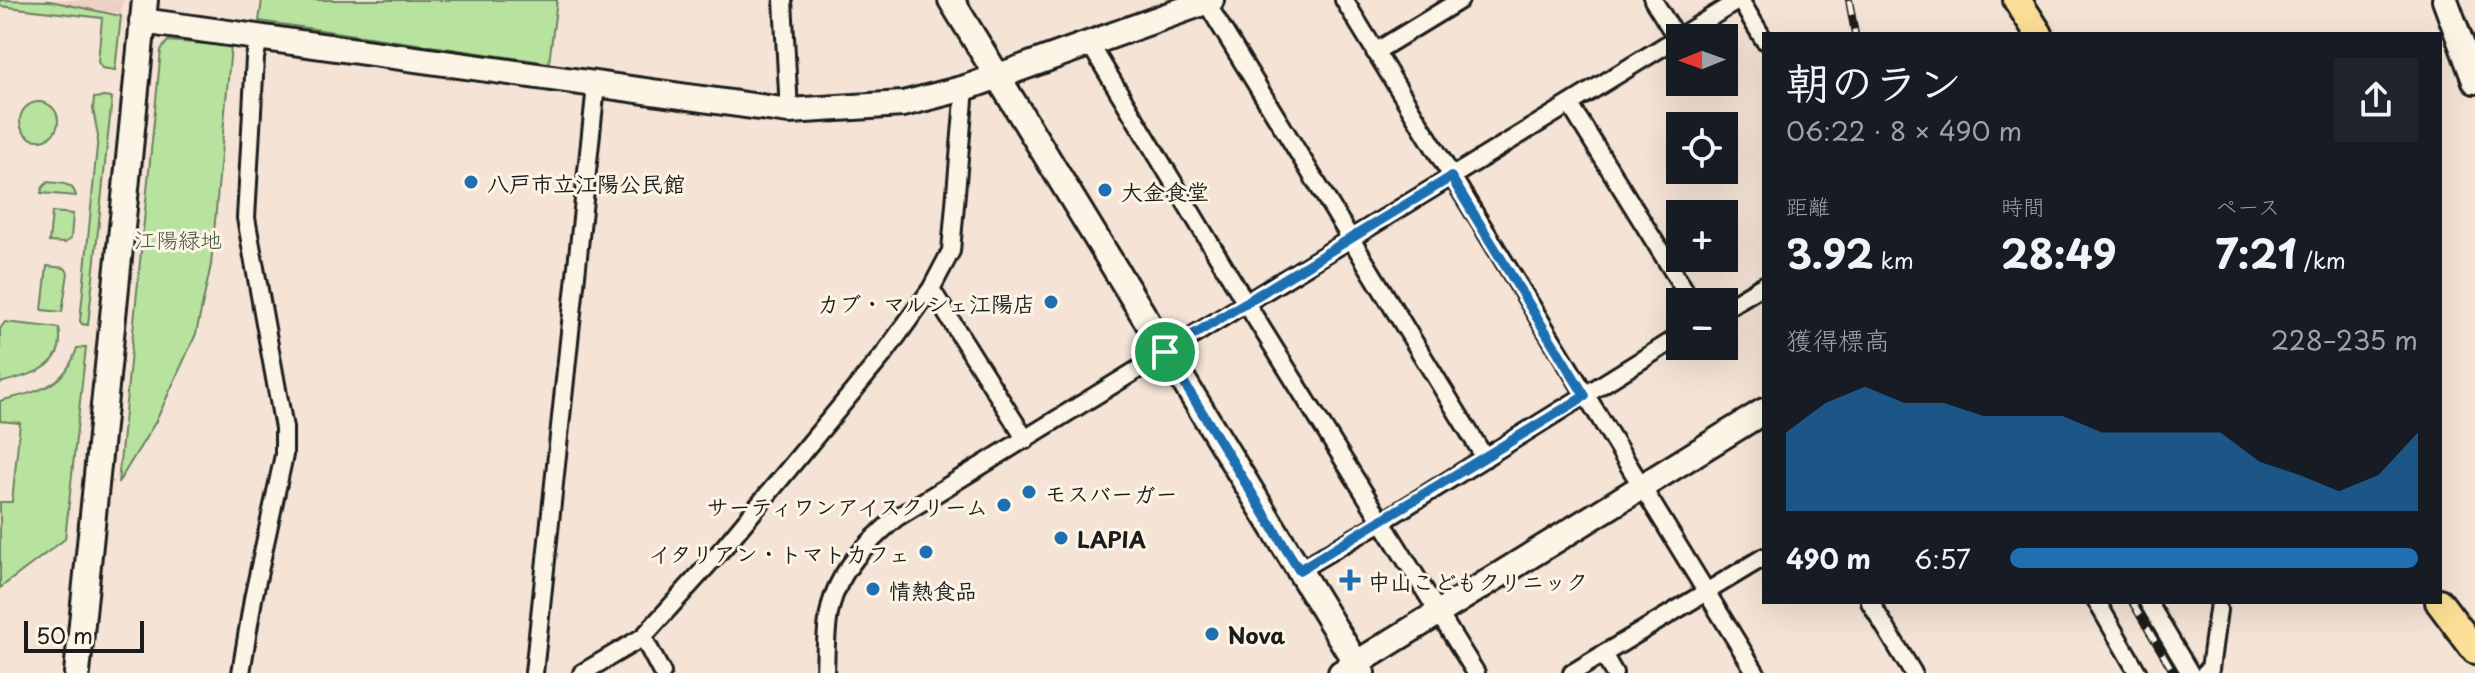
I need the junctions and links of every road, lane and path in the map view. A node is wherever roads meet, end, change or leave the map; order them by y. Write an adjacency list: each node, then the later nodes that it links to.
1 (783, 0): 25 (street)
2 (951, 0): 20 (street)
3 (1344, 0): 19 (street)
4 (1460, 0): 19 (street)
5 (1653, 0): 11 (street)
6 (1740, 0): 12 (street); 15 (street)
7 (2017, 0): 13 (main road)
8 (2445, 0): 18 (street)
9 (1209, 1): 17 (street); 27 (street)
10 (144, 10): 14 (street); 54 (street)
11 (1668, 24)
12 (1698, 24)
13 (2038, 32)
14 (259, 37): 22 (street); 55 (street)
15 (1762, 37)
16 (1666, 43): 24 (street)
17 (1090, 44): 20 (street); 32 (street)
18 (2459, 46): 21 (street)
19 (1375, 52): 26 (street)
20 (997, 77): 23 (street); 34 (street)
21 (2475, 81)
22 (596, 86): 25 (street); 56 (street)
23 (965, 88): 25 (street); 30 (street)
24 (1570, 105): 26 (street); 29 (street)
25 (789, 111)
26 (1451, 177): 27 (street); 35 (street)
27 (1351, 239): 32 (street); 38 (street)
28 (1762, 286): 31 (street)
29 (1683, 288)
30 (931, 289): 37 (street); 50 (street)
31 (1738, 301)
32 (1246, 303): 34 (street); 40 (street)
33 (1666, 345): 35 (street)
34 (1165, 352): 37 (street); 42 (street)
35 (1585, 396): 38 (street); 39 (street)
36 (1762, 412): 39 (street)
37 (1026, 440): 59 (street)
38 (1485, 458): 40 (street)
39 (1643, 486): 43 (street); 49 (street)
40 (1383, 521): 42 (street); 49 (street)
41 (1762, 558): 43 (street)
42 (1299, 570): 53 (street)
43 (1706, 591): 52 (street); 63 (street)
44 (1871, 604): 64 (street)
45 (2098, 604): 65 (street)
46 (2149, 604): 66 (street)
47 (2440, 604): 51 (main road)
48 (2218, 610): 67 (street)
49 (1439, 612): 53 (street); 60 (street)
50 (643, 637): 57 (street); 58 (street)
51 (2475, 650)
52 (1603, 654): 61 (street); 62 (street)
53 (1353, 670)
54 (77, 673)
55 (241, 673)
56 (534, 673)
57 (582, 673)
58 (662, 673)
59 (825, 673)
60 (1476, 673)
61 (1572, 673)
62 (1614, 673)
63 (1756, 673)
64 (1913, 673)
65 (2138, 673)
66 (2190, 673)
67 (2205, 673)

